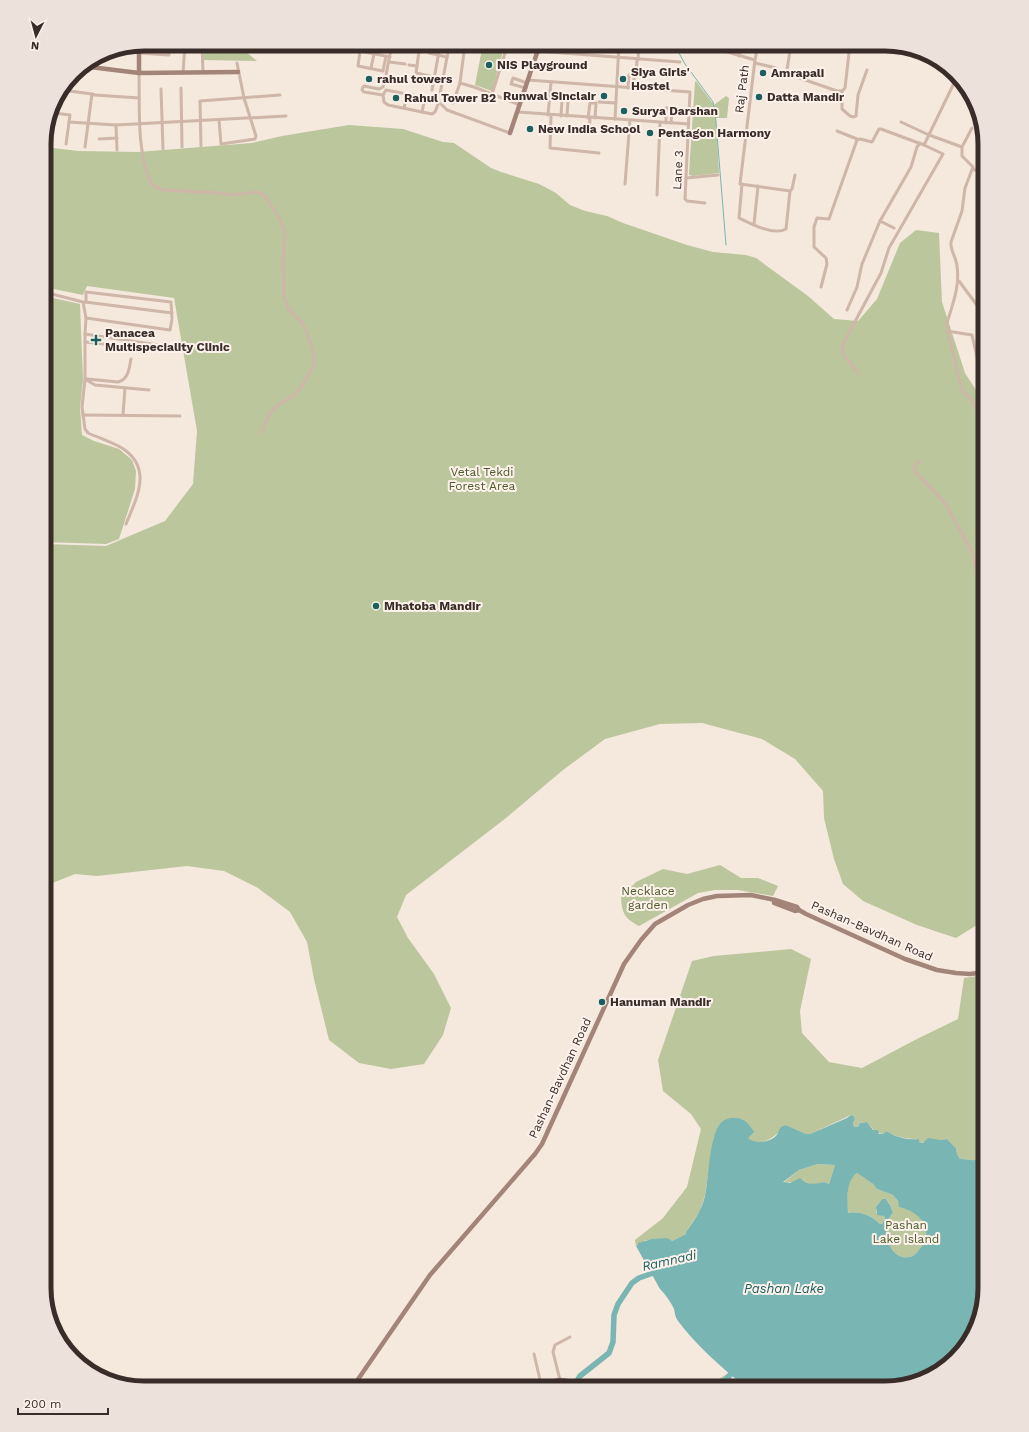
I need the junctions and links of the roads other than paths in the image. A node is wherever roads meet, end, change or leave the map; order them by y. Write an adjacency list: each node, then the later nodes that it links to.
1 (139, 51): 42 (main road)
2 (149, 51): 3 (street)
3 (169, 51)
4 (185, 51): 43 (street)
5 (202, 51): 40 (street)
6 (390, 51): 24 (street)
7 (419, 51): 35 (street)
8 (439, 51): 23 (street)
9 (448, 51): 26 (street)
10 (464, 51): 50 (street)
11 (506, 51): 63 (street)
12 (619, 51): 27 (street)
13 (639, 51): 28 (street)
14 (721, 51): 20 (street)
15 (740, 51): 25 (street)
16 (757, 51): 29 (street, Raj Path)
17 (790, 51): 59 (street)
18 (849, 51): 59 (street)
19 (537, 52): 27 (street); 47 (main road)
20 (724, 52): 25 (street)
21 (429, 53): 23 (street)
22 (374, 54): 24 (street); 37 (street); 37 (street)
23 (438, 55): 26 (street); 45 (street)
24 (388, 56): 30 (street); 37 (street)
25 (739, 56): 29 (street)
26 (447, 57): 46 (street)
27 (619, 58): 28 (street); 51 (street)
28 (638, 60): 31 (street); 44 (street)
29 (755, 61): 38 (street); 126 (street, Raj Path)
30 (389, 62): 33 (street); 65 (street)
31 (680, 62)
32 (237, 63): 41 (street)
33 (405, 64)
34 (409, 65): 35 (street)
35 (417, 66): 45 (street)
36 (92, 67): 42 (main road)
37 (371, 68)
38 (776, 68)
39 (867, 70): 59 (street)
40 (203, 72): 41 (main road); 43 (main road)
41 (238, 72): 69 (street)
42 (139, 73): 43 (main road); 68 (street)
43 (183, 73)
44 (636, 73)
45 (434, 77): 46 (street); 57 (street)
46 (443, 79): 62 (street)
47 (528, 81): 48 (street, Lane 3); 55 (main road); 55 (street, Lane 3)
48 (551, 82): 51 (street, Lane 3); 80 (street)
49 (955, 82): 106 (street)
50 (460, 83): 63 (street); 72 (street)
51 (617, 87): 52 (street, Lane 3); 73 (street)
52 (628, 87): 53 (street, Lane 3); 53 (street)
53 (634, 87): 100 (street, Lane 3)
54 (181, 88): 93 (street)
55 (526, 88): 67 (main road)
56 (161, 89): 97 (street)
57 (432, 90)
58 (68, 91): 60 (street)
59 (842, 91)
60 (92, 94): 68 (street); 98 (street)
61 (407, 94): 65 (street); 66 (street); 76 (street)
62 (440, 94)
63 (492, 94): 75 (street)
64 (280, 95): 69 (street)
65 (383, 95): 76 (street)
66 (425, 97): 77 (street); 77 (street)
67 (523, 97): 70 (street); 75 (main road)
68 (139, 98): 99 (street)
69 (244, 98): 84 (street); 90 (street)
70 (541, 99)
71 (598, 102): 73 (street)
72 (453, 103)
73 (616, 103): 88 (street)
74 (440, 104): 104 (street)
75 (520, 105): 78 (main road)
76 (404, 108): 77 (street)
77 (422, 112)
78 (518, 112): 80 (street); 104 (main road)
79 (56, 113): 92 (street)
80 (550, 115): 82 (street); 119 (street)
81 (286, 116): 84 (street)
82 (561, 116): 83 (street); 83 (street)
83 (567, 116): 85 (street)
84 (251, 118): 87 (street); 87 (street)
85 (589, 118): 86 (street); 86 (street); 105 (street)
86 (595, 118): 88 (street)
87 (220, 120): 90 (street)
88 (615, 120): 89 (street)
89 (630, 120): 94 (street); 125 (street)
90 (200, 121): 93 (street); 113 (street)
91 (666, 121): 94 (street); 95 (street); 95 (street)
92 (69, 122): 98 (street); 111 (street)
93 (181, 122): 97 (street); 116 (street)
94 (660, 122): 129 (street)
95 (671, 122): 100 (street)
96 (901, 122): 106 (street)
97 (162, 123): 99 (street); 117 (street)
98 (88, 124): 101 (street); 114 (street)
99 (140, 124): 101 (street); 157 (street)
100 (689, 124): 124 (street, Lane 3)
101 (116, 126): 107 (street)
102 (972, 128): 115 (street)
103 (837, 131): 109 (street)
104 (510, 133)
105 (589, 134)
106 (929, 135): 112 (street); 115 (street)
107 (117, 138): 108 (street); 118 (street)
108 (99, 139)
109 (857, 139): 110 (street); 135 (street)
110 (920, 143): 112 (street); 131 (street)
111 (66, 144)
112 (924, 145): 149 (street)
113 (201, 146)
114 (85, 147)
115 (962, 147): 120 (street)
116 (182, 148)
117 (163, 149)
118 (117, 150)
119 (599, 153)
120 (973, 169): 121 (street); 134 (street)
121 (978, 171)
122 (795, 174): 128 (street)
123 (718, 175): 124 (street)
124 (686, 178): 130 (street, Lane 3)
125 (626, 184)
126 (741, 184): 127 (street); 132 (street, Raj Path)
127 (758, 186): 128 (street); 132 (street)
128 (790, 191): 132 (street)
129 (657, 195)
130 (705, 203)
131 (880, 221): 133 (street); 139 (street)
132 (754, 224)
133 (894, 228)
134 (959, 281): 138 (street); 142 (street)
135 (822, 287)
136 (51, 294): 137 (street)
137 (84, 302): 140 (street); 140 (street); 141 (street)
138 (978, 307)
139 (847, 310)
140 (172, 313): 141 (street)
141 (86, 318): 143 (street)
142 (947, 331): 148 (street); 153 (street)
143 (85, 334): 144 (street); 146 (street)
144 (85, 342): 145 (street); 150 (street)
145 (123, 346)
146 (171, 347)
147 (131, 359): 150 (street)
148 (978, 362)
149 (859, 374)
150 (85, 379): 151 (street); 154 (street)
151 (125, 388): 152 (street); 155 (street)
152 (149, 390)
153 (978, 411)
154 (83, 415): 155 (street); 159 (street)
155 (123, 415): 156 (street)
156 (180, 416)
157 (261, 433)
158 (920, 461): 160 (street)
159 (126, 524)
160 (978, 573)
161 (978, 973): 165 (main road, Pashan-Bavdhan Road)
162 (570, 1337): 164 (street)
163 (534, 1354): 166 (street)
164 (560, 1380): 167 (main road); 168 (main road)
165 (357, 1381)
166 (540, 1381)
167 (555, 1381)
168 (567, 1381)

